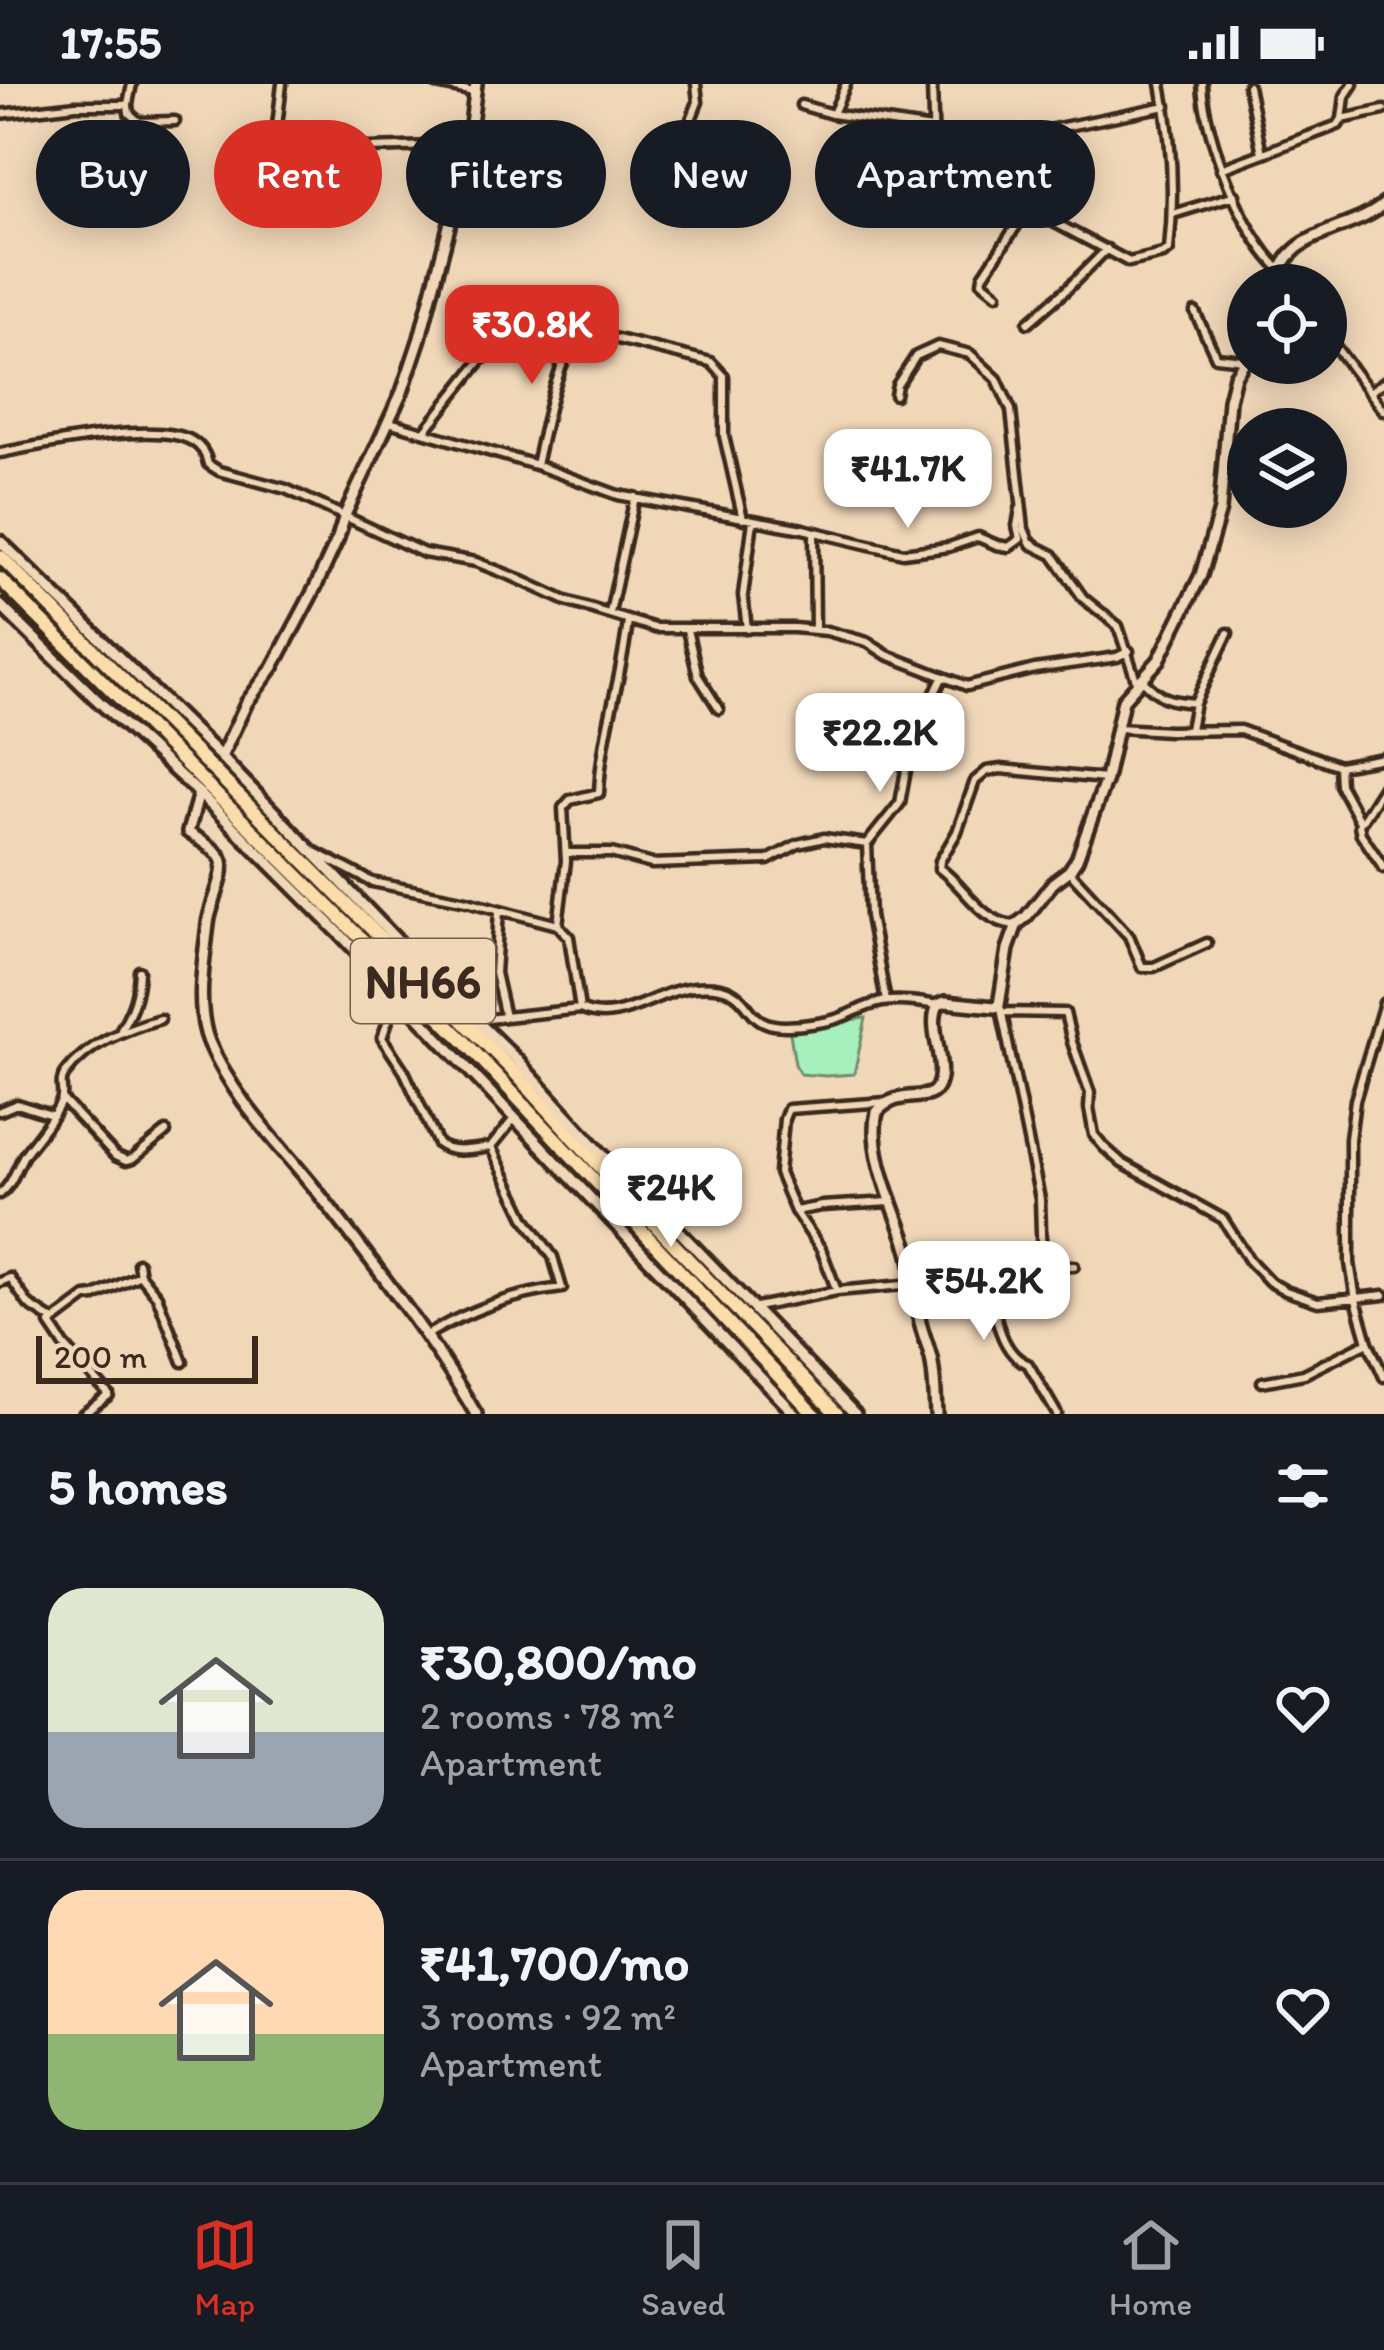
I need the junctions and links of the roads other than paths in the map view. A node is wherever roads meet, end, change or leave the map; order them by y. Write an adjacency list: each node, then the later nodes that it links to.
1 (132, 84): 12 (street)
2 (282, 84): 25 (street)
3 (436, 84): 11 (street)
4 (696, 84): 21 (street)
5 (846, 84): 17 (street)
6 (932, 84): 23 (street)
7 (1161, 84): 14 (street)
8 (1202, 84): 27 (street)
9 (1353, 84): 18 (street)
10 (1248, 86): 26 (street)
11 (476, 88): 20 (main road)
12 (128, 105): 16 (street); 19 (street)
13 (801, 105): 17 (street)
14 (1166, 106): 24 (street); 30 (street)
15 (1384, 110): 18 (street)
16 (0, 114)
17 (832, 114): 22 (street)
18 (1342, 119): 26 (street)
19 (137, 120)
20 (472, 120)
21 (691, 120)
22 (872, 120)
23 (932, 120)
24 (1095, 120)
25 (406, 146)
26 (1262, 153): 27 (street)
27 (1221, 169): 28 (street)
28 (1235, 195): 30 (street); 35 (street)
29 (1384, 206): 36 (main road)
30 (1173, 214): 34 (street)
31 (448, 228): 48 (main road)
32 (1015, 228): 37 (street)
33 (1067, 228): 34 (street)
34 (1107, 249): 39 (street)
35 (1276, 264)
36 (1283, 264)
37 (997, 294)
38 (1196, 313): 41 (street)
39 (1028, 323)
40 (580, 329): 49 (street); 51 (street); 55 (street)
41 (1227, 357)
42 (1347, 362): 45 (street)
43 (1384, 382): 45 (street)
44 (1233, 384): 72 (main road)
45 (1370, 392): 47 (street)
46 (895, 395): 53 (street)
47 (1384, 410)
48 (388, 422): 49 (street); 54 (main road)
49 (424, 432): 51 (street)
50 (0, 453): 54 (street)
51 (536, 465): 52 (street)
52 (635, 497): 55 (street); 64 (street)
53 (1020, 506): 58 (street); 60 (street)
54 (345, 515): 64 (street); 77 (main road)
55 (743, 519): 56 (street)
56 (753, 521): 57 (street); 66 (street)
57 (814, 532): 58 (street); 68 (street)
58 (1020, 539): 60 (street)
59 (0, 541): 77 (main road)
60 (1034, 545): 70 (street)
61 (0, 556): 135 (highway, NH66)
62 (0, 579): 134 (highway, NH66)
63 (0, 605): 82 (main road)
64 (610, 613): 65 (street)
65 (628, 620): 67 (street); 86 (street)
66 (747, 628): 67 (street); 68 (street)
67 (686, 629): 74 (street)
68 (815, 630): 71 (street)
69 (1228, 633): 73 (street)
70 (1129, 651): 71 (street); 72 (street)
71 (943, 677): 84 (street)
72 (1139, 681): 73 (street); 75 (main road)
73 (1195, 703): 76 (street)
74 (719, 710)
75 (1117, 728): 76 (street); 80 (main road)
76 (1190, 729): 79 (street)
77 (221, 757): 85 (main road)
78 (1384, 758): 79 (street)
79 (1340, 766): 83 (street)
80 (1106, 779): 88 (main road); 90 (street)
81 (1384, 786): 83 (street)
82 (199, 793): 108 (main road); 126 (main road)
83 (1360, 822): 87 (street)
84 (867, 844): 86 (street); 95 (street)
85 (311, 850): 89 (street); 102 (main road)
86 (566, 853): 91 (street)
87 (1384, 868)
88 (1070, 871): 90 (main road); 92 (street)
89 (499, 909): 91 (street); 100 (street)
90 (1017, 924): 99 (main road)
91 (558, 925): 98 (street)
92 (1207, 943)
93 (139, 971): 103 (street)
94 (381, 997): 110 (street)
95 (886, 1001): 97 (street); 98 (street)
96 (1384, 1003): 123 (street)
97 (938, 1005): 99 (main road); 105 (main road)
98 (580, 1009): 100 (street)
99 (1000, 1009): 115 (street); 123 (street)
100 (505, 1016): 102 (street)
101 (160, 1019): 103 (street)
102 (477, 1021): 124 (main road)
103 (121, 1030): 104 (street)
104 (62, 1099): 107 (street); 109 (street)
105 (886, 1102): 112 (main road); 113 (street)
106 (0, 1111): 107 (street)
107 (51, 1115): 111 (street)
108 (515, 1116): 110 (street); 133 (main road)
109 (166, 1132)
110 (491, 1147): 126 (street)
111 (0, 1194)
112 (890, 1202): 113 (street); 118 (main road)
113 (795, 1210): 121 (street)
114 (138, 1263): 117 (street)
115 (1042, 1265): 116 (street); 119 (street)
116 (1074, 1266)
117 (140, 1275): 125 (street); 128 (street)
118 (915, 1281): 119 (street); 121 (street); 137 (main road)
119 (989, 1281): 138 (street)
120 (0, 1282): 125 (street)
121 (837, 1292): 124 (street)
122 (1384, 1294): 123 (street)
123 (1356, 1300): 127 (street)
124 (752, 1306): 136 (main road)
125 (53, 1321): 131 (street)
126 (425, 1336): 132 (main road)
127 (1368, 1342): 129 (street); 130 (street)
128 (184, 1362)
129 (1384, 1377)
130 (1262, 1382)
131 (83, 1414)
132 (476, 1414)
133 (795, 1414)
134 (814, 1414)
135 (837, 1414)
136 (854, 1414)
137 (936, 1414)
138 (1058, 1414)

